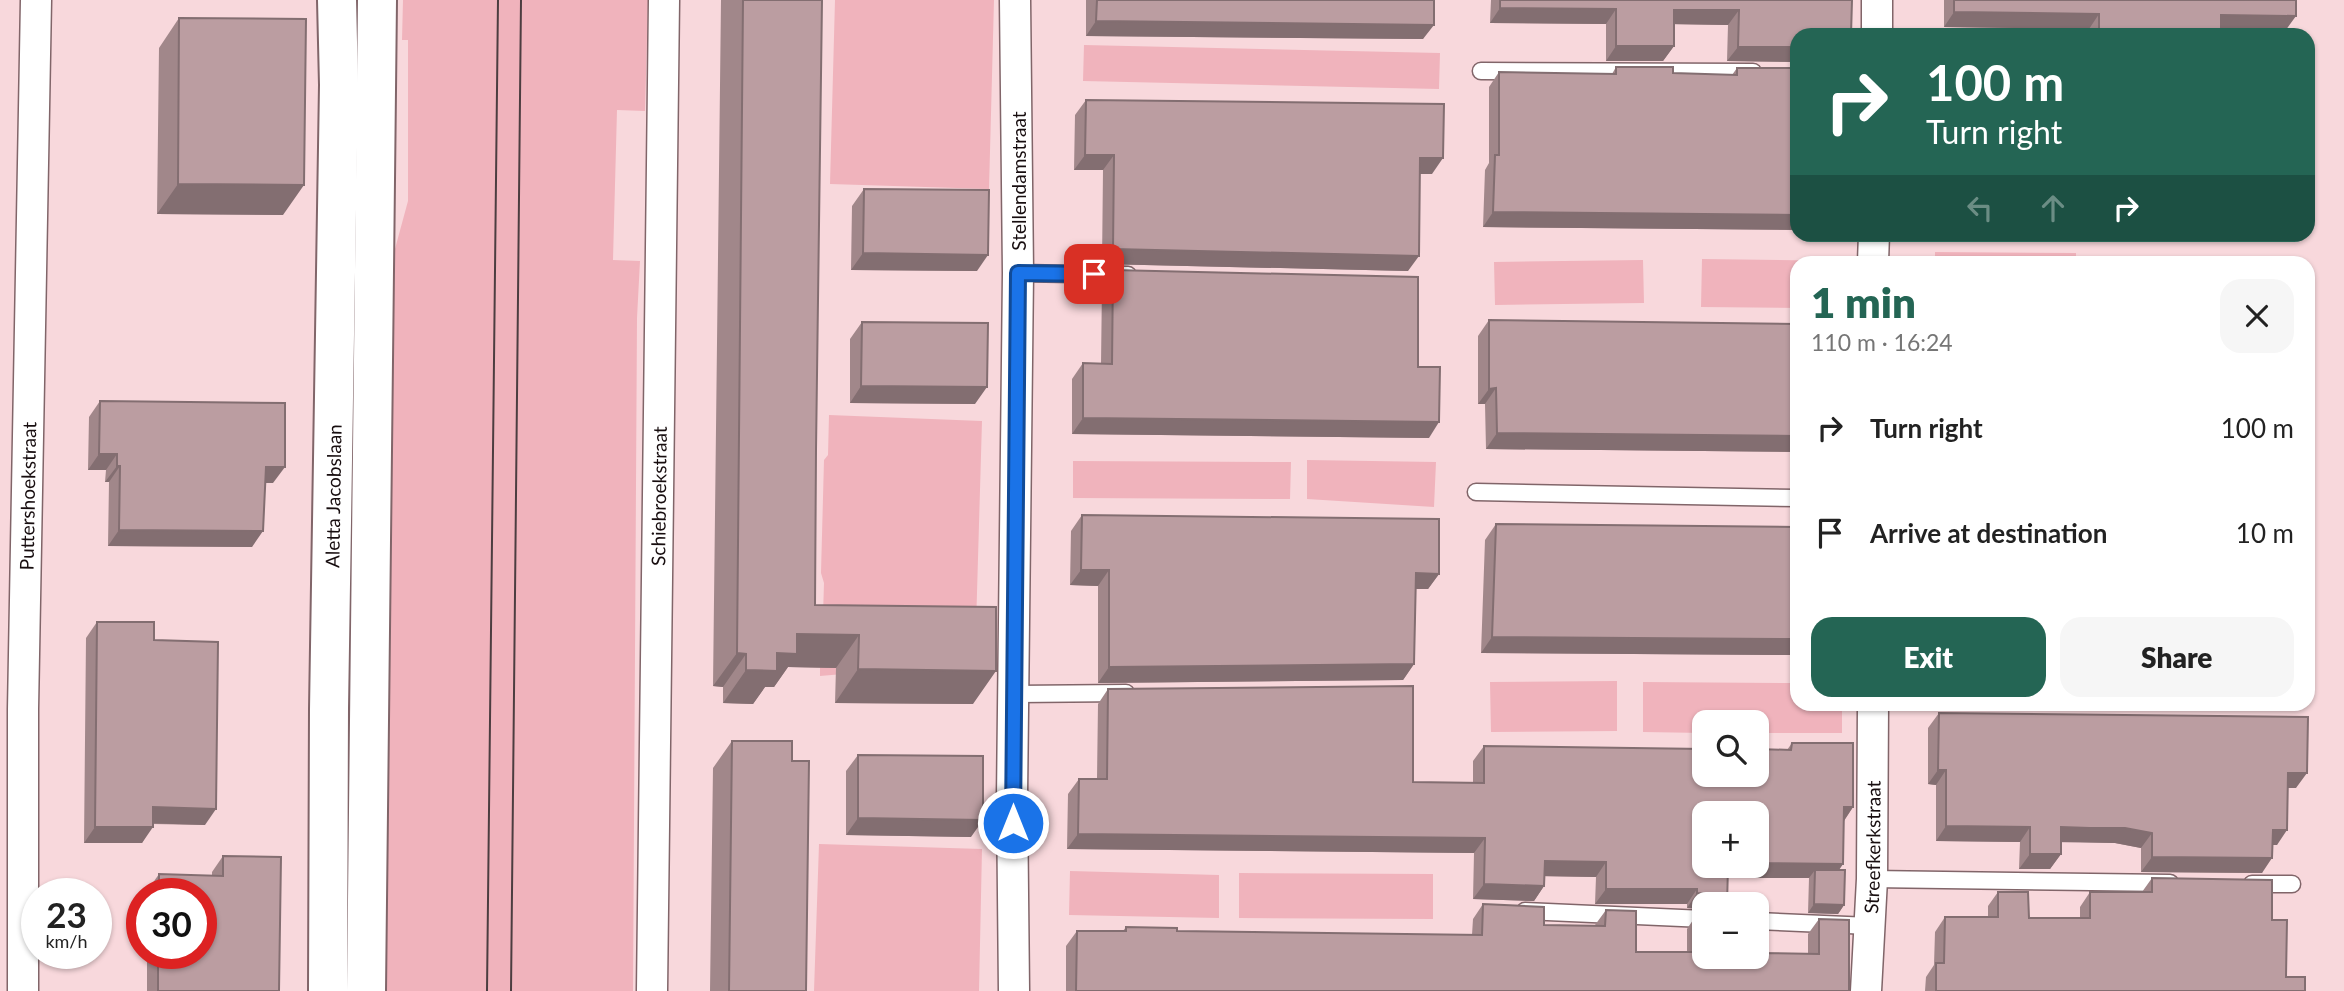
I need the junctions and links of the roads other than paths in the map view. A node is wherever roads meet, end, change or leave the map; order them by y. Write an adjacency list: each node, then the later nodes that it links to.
1 (36, 0): 16 (street, Puttershoekstraat)
2 (337, 0): 27 (street, Aletta Jacobslaan)
3 (377, 0): 28 (street, Aletta Jacobslaan)
4 (664, 0): 29 (street, Schiebroekstraat)
5 (1015, 0): 10 (street, Stellendamstraat)
6 (1877, 0): 7 (street)
7 (1877, 28)
8 (1481, 71): 9 (lane)
9 (1770, 72)
10 (1018, 273): 11 (lane); 15 (street, Stellendamstraat)
11 (1150, 276)
12 (1476, 492): 13 (lane)
13 (1790, 498)
14 (1138, 693): 15 (lane)
15 (1013, 694): 30 (street, Stellendamstraat)
16 (11, 709): 26 (street, Puttershoekstraat)
17 (1872, 711): 18 (street, Streefkerkstraat)
18 (1872, 879): 19 (lane); 25 (street, Streefkerkstraat)
19 (2180, 883)
20 (2236, 884): 21 (lane)
21 (2292, 884)
22 (1515, 911): 23 (lane)
23 (1692, 918)
24 (1769, 922): 25 (lane)
25 (1870, 926): 31 (street, Streefkerkstraat)
26 (23, 991)
27 (328, 991)
28 (366, 991)
29 (652, 991)
30 (1014, 991)
31 (1866, 991)

